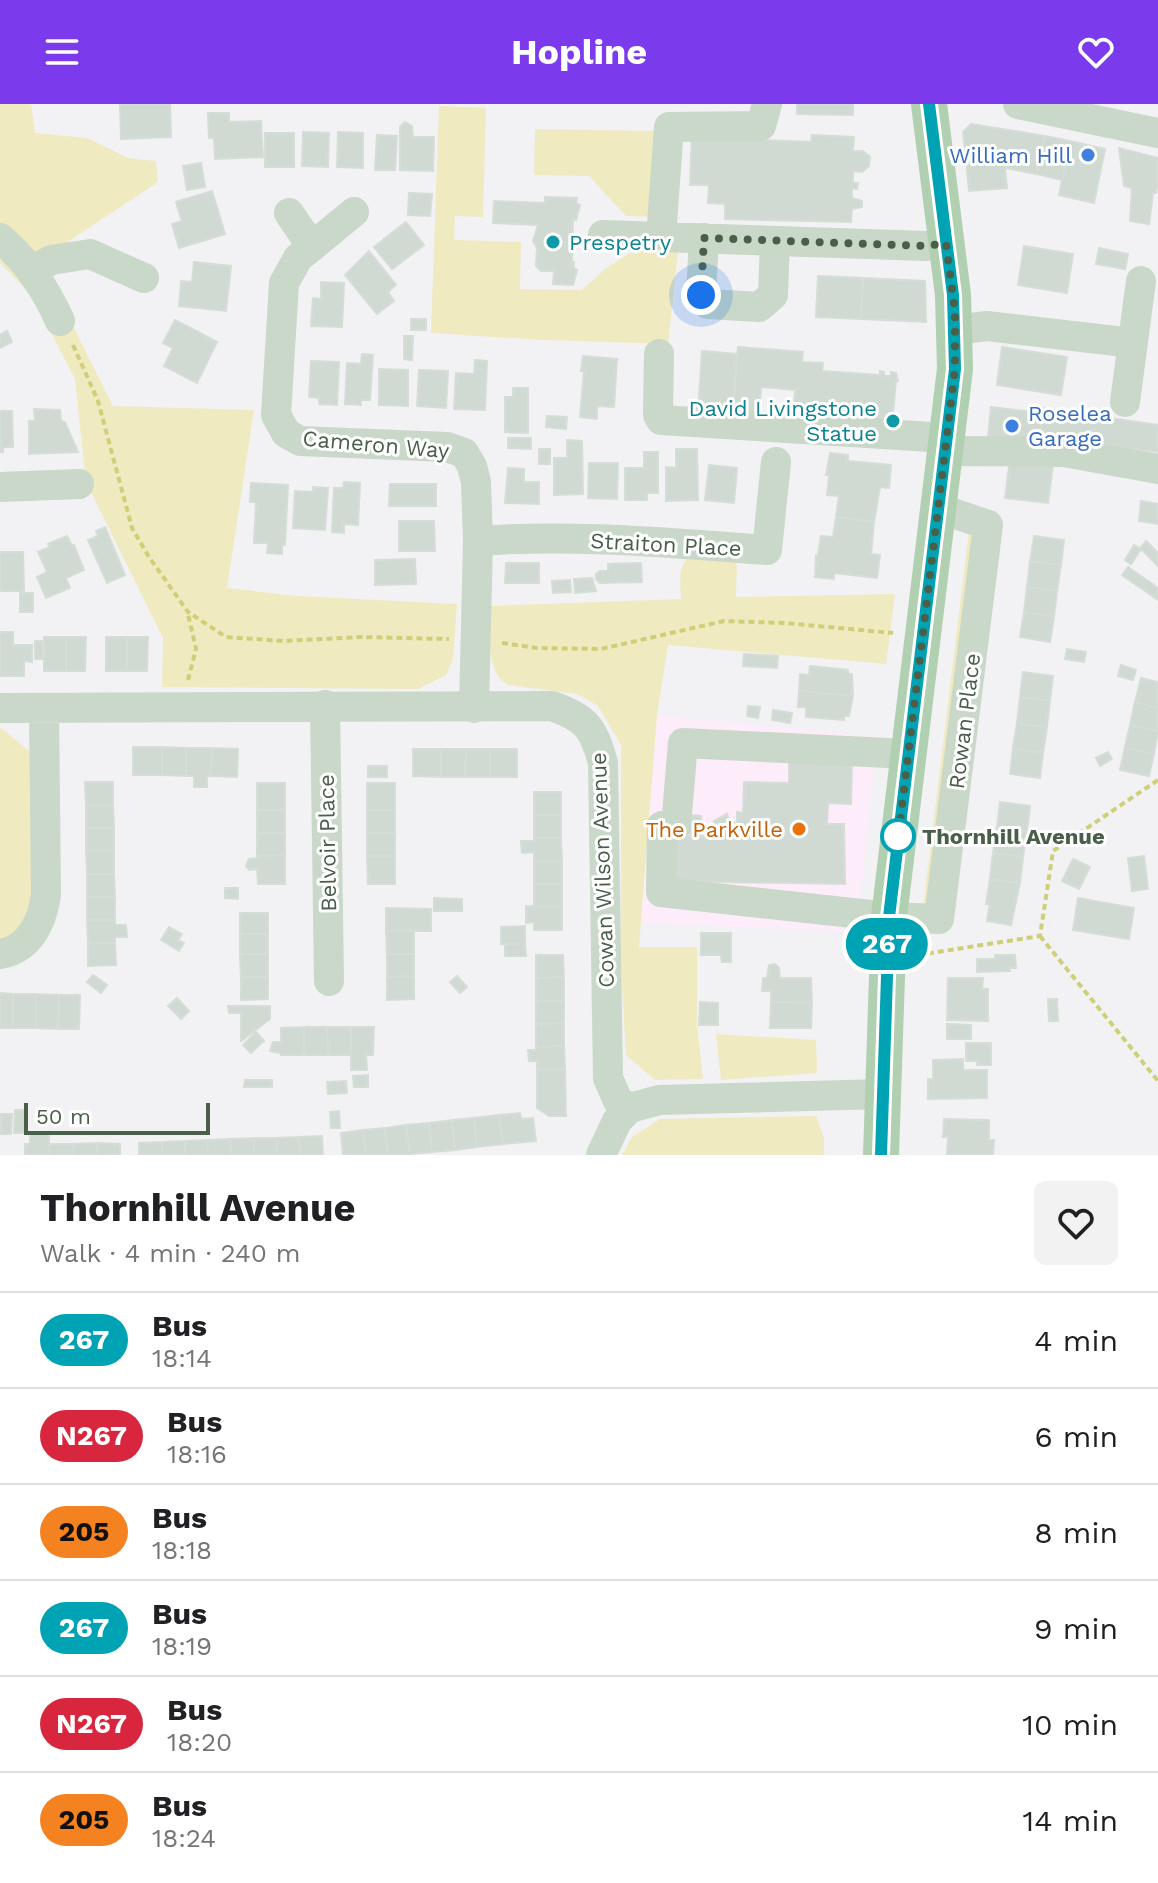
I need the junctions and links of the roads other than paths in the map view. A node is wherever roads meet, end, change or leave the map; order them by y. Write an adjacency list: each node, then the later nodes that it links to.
1 (767, 104): 9 (street)
2 (929, 104): 13 (main road)
3 (1018, 104): 4 (street)
4 (1130, 115): 5 (street)
5 (1158, 133)
6 (354, 212): 14 (street, Cameron Way)
7 (289, 213): 14 (street)
8 (603, 235): 9 (street)
9 (661, 237): 11 (street)
10 (0, 238): 15 (street)
11 (704, 238): 12 (street); 12 (street)
12 (775, 241): 13 (street)
13 (946, 243): 19 (main road)
14 (312, 247): 29 (street, Cameron Way)
15 (32, 271): 16 (street); 18 (street)
16 (144, 278)
17 (1141, 281): 20 (street)
18 (60, 321)
19 (956, 330): 20 (street); 23 (main road)
20 (1133, 343): 22 (street)
21 (659, 354): 23 (street)
22 (1125, 402)
23 (947, 445): 25 (street); 28 (main road)
24 (776, 462): 29 (street, Straiton Place)
25 (1158, 469)
26 (79, 484): 27 (street)
27 (0, 487)
28 (938, 508): 34 (main road); 35 (street, Rowan Place)
29 (478, 541): 33 (street, Cameron Way)
30 (325, 705): 32 (street, Cowan Wilson Avenue); 33 (street, Cowan Wilson Avenue); 37 (street, Belvoir Place)
31 (0, 708): 32 (street, Cowan Wilson Avenue)
32 (44, 708): 36 (street)
33 (474, 708): 39 (street, Cowan Wilson Avenue)
34 (908, 754): 35 (main road); 35 (street)
35 (889, 917): 38 (main road)
36 (0, 954)
37 (329, 981)
38 (883, 1094): 39 (street); 41 (main road)
39 (630, 1108): 40 (street)
40 (601, 1155)
41 (881, 1155)

